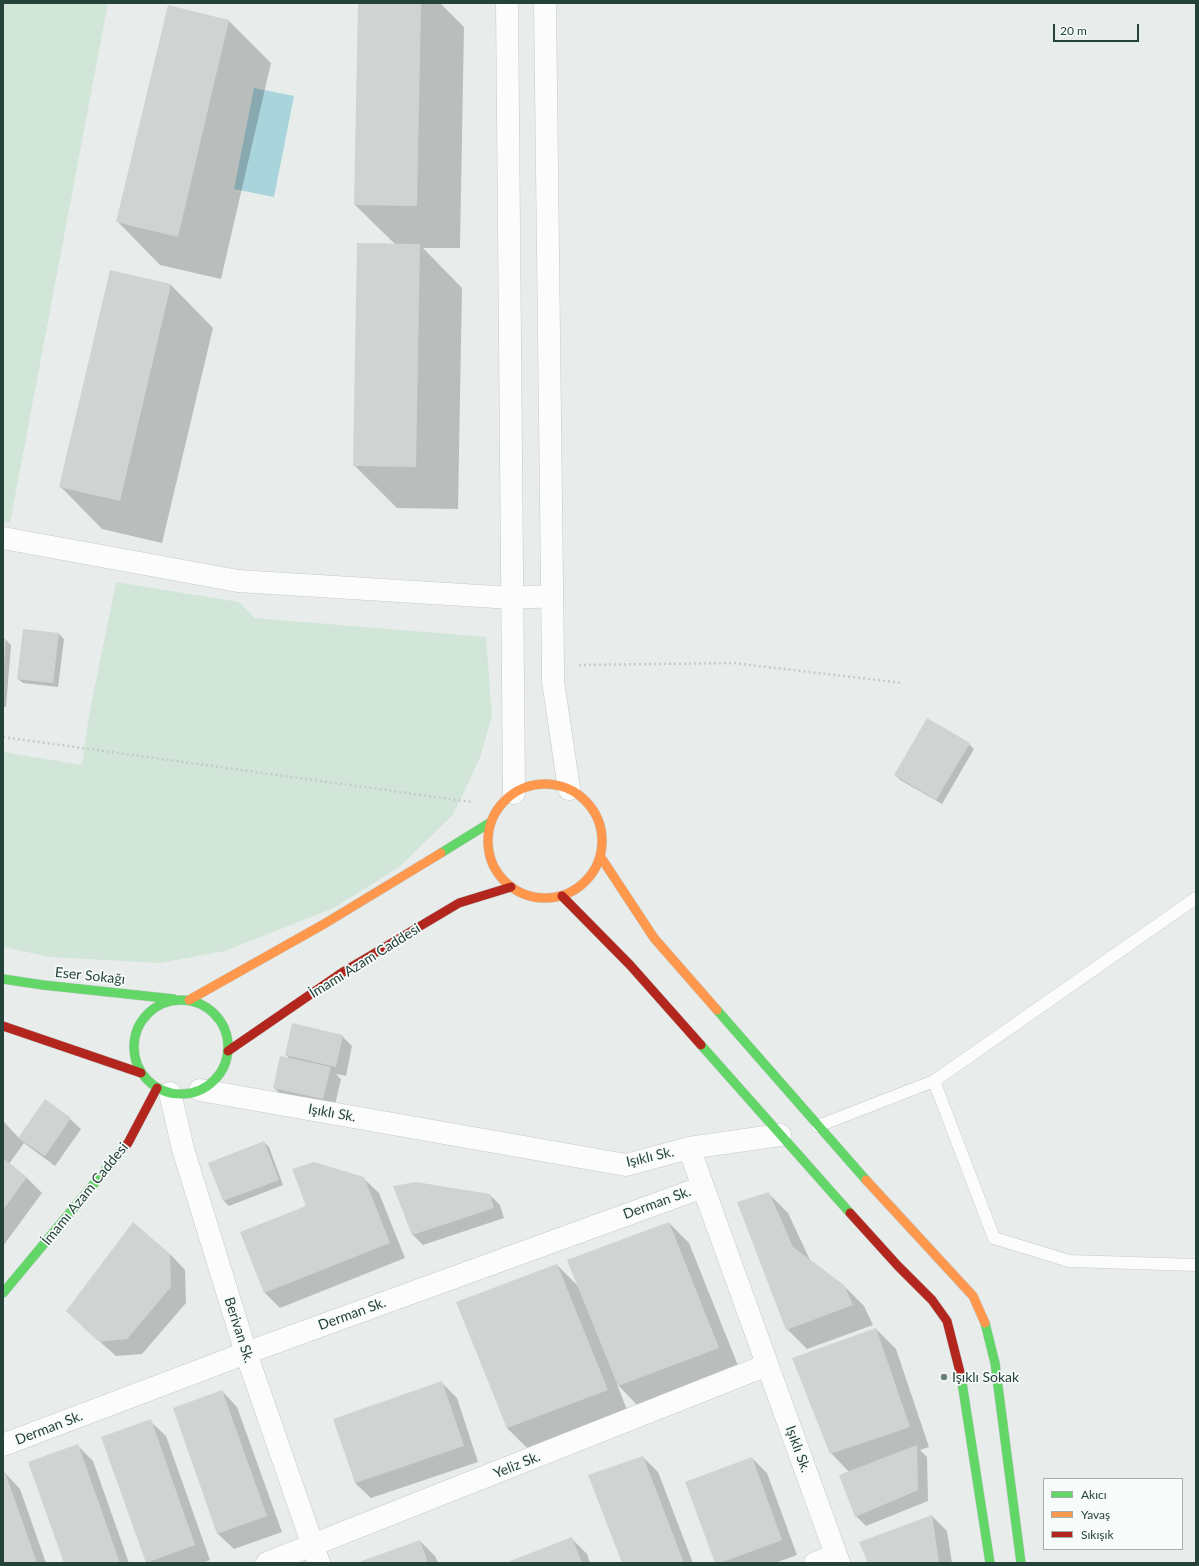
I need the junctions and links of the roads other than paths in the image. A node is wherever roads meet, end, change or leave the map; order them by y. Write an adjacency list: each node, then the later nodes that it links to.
1 (507, 3): 5 (street)
2 (545, 3): 4 (street)
3 (3, 538): 5 (street)
4 (552, 596): 5 (street); 6 (street)
5 (512, 598): 7 (street)
6 (570, 789): 7 (street); 9 (street)
7 (507, 799): 8 (street)
8 (491, 822): 10 (street); 15 (street)
9 (600, 856): 11 (street); 22 (street)
10 (511, 886): 11 (street); 17 (street, İmamı Azam Caddesi)
11 (562, 896): 23 (street)
12 (1196, 898): 19 (lane)
13 (3, 979): 14 (street, Eser Sokağı)
14 (175, 999): 15 (street); 18 (street)
15 (189, 1000): 17 (street)
16 (3, 1026): 18 (street)
17 (228, 1051): 20 (street)
18 (141, 1073): 21 (street)
19 (934, 1081): 22 (lane); 26 (lane)
20 (200, 1090): 21 (street); 24 (street, Işıklı Sk.)
21 (164, 1091): 27 (street, İmamı Azam Caddesi); 28 (street, Berivan Sk.)
22 (814, 1127): 36 (street)
23 (784, 1134): 24 (street); 35 (street)
24 (689, 1148): 25 (street, Işıklı Sk.)
25 (703, 1186): 28 (street, Derman Sk.); 29 (street, Işıklı Sk.)
26 (1196, 1265)
27 (3, 1293)
28 (246, 1353): 30 (street, Derman Sk.); 31 (street, Berivan Sk.)
29 (767, 1365): 31 (street, Yeliz Sk.); 32 (street, Işıklı Sk.)
30 (3, 1446)
31 (316, 1555): 33 (street, Yeliz Sk.)
32 (837, 1559): 34 (street)
33 (267, 1563)
34 (815, 1563)
35 (990, 1563)
36 (1022, 1563)

